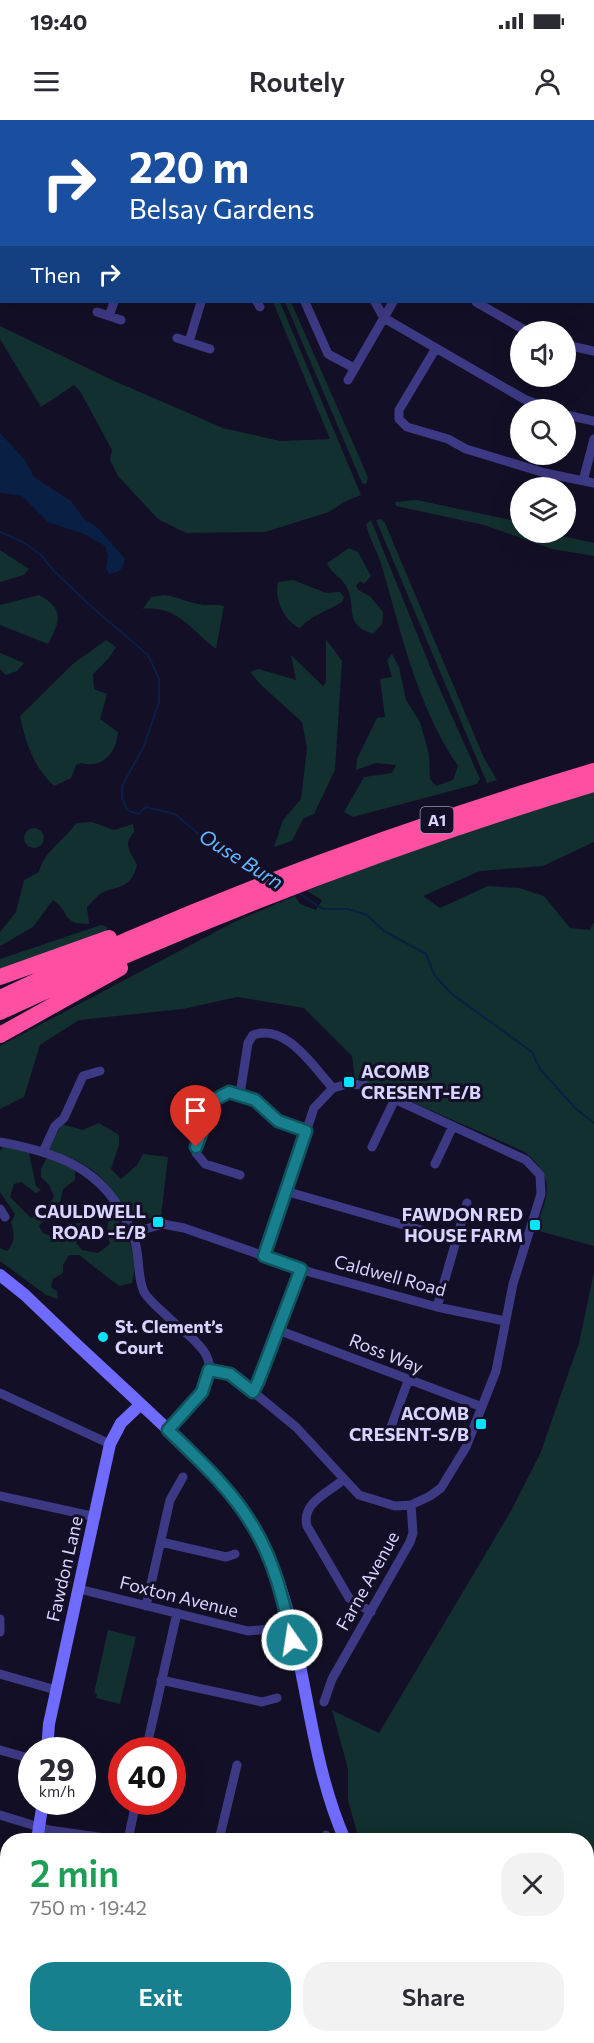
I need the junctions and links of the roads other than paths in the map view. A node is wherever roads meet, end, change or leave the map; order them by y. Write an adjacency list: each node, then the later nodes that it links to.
1 (114, 303): 8 (street)
2 (201, 303): 13 (street)
3 (305, 303): 18 (street)
4 (376, 303): 9 (street)
5 (392, 303): 9 (street)
6 (478, 303): 11 (street)
7 (97, 312): 8 (street)
8 (109, 316): 10 (street)
9 (384, 318): 15 (street); 18 (street)
10 (121, 320)
11 (510, 322)
12 (177, 338): 13 (street)
13 (189, 342): 16 (street)
14 (576, 347): 17 (street)
15 (436, 348): 20 (street); 24 (street)
16 (210, 349)
17 (594, 351)
18 (354, 368): 19 (street)
19 (348, 380)
20 (524, 399)
21 (576, 417): 22 (street)
22 (594, 421)
23 (594, 439): 24 (street)
24 (583, 481): 25 (street)
25 (594, 483)
26 (594, 771): 28 (highway, A1)
27 (594, 784): 28 (highway, A1)
28 (284, 883): 29 (highway, A1)
29 (193, 919): 30 (highway, A1); 31 (highway, A1); 32 (highway, A1); 33 (highway, A1)
30 (0, 977)
31 (0, 998)
32 (0, 1012)
33 (0, 1035)
34 (99, 1071): 42 (street)
35 (333, 1088): 36 (street); 37 (street); 39 (street)
36 (240, 1094): 39 (street); 45 (street)
37 (395, 1099): 38 (street); 41 (street)
38 (453, 1125): 44 (street); 55 (street)
39 (306, 1131): 47 (street)
40 (0, 1142): 42 (street)
41 (372, 1147)
42 (42, 1152): 49 (street)
43 (232, 1161): 45 (street)
44 (435, 1164)
45 (229, 1172): 46 (street)
46 (240, 1176)
47 (285, 1191): 50 (street); 51 (street)
48 (467, 1203): 50 (street)
49 (131, 1233): 51 (street, Caldwell Road); 57 (street)
50 (456, 1240): 54 (street)
51 (264, 1256): 52 (street, Caldwell Road)
52 (301, 1269): 54 (street, Caldwell Road); 56 (street)
53 (0, 1275): 61 (street)
54 (437, 1306): 55 (street, Caldwell Road)
55 (505, 1322): 62 (street)
56 (278, 1329): 58 (street, Ross Way); 59 (street)
57 (209, 1370): 59 (street); 64 (street)
58 (408, 1381): 62 (street, Ross Way); 63 (street)
59 (253, 1392): 67 (street)
60 (0, 1394): 65 (street)
61 (140, 1405): 64 (street); 65 (street, Fawdon Lane)
62 (482, 1407): 69 (street)
63 (392, 1427)
64 (168, 1430): 98 (street)
65 (110, 1444): 70 (street, Fawdon Lane)
66 (183, 1477): 71 (street)
67 (343, 1480): 69 (street); 75 (street)
68 (0, 1496): 70 (street)
69 (411, 1505): 75 (street, Farne Avenue)
70 (96, 1517): 73 (street, Fawdon Lane)
71 (160, 1542): 72 (street); 74 (street)
72 (235, 1554)
73 (79, 1589): 74 (street, Foxton Avenue); 82 (street, Fawdon Lane)
74 (146, 1606): 76 (street, Foxton Avenue)
75 (371, 1612): 84 (street, Farne Avenue)
76 (177, 1613): 78 (street, Foxton Avenue); 81 (street)
77 (0, 1619): 79 (street)
78 (271, 1629)
79 (0, 1632)
80 (0, 1674): 82 (street)
81 (161, 1680): 83 (street); 86 (street)
82 (56, 1690): 85 (street, Fawdon Lane)
83 (277, 1698)
84 (324, 1702)
85 (48, 1737)
86 (149, 1737)
87 (0, 1750): 88 (street)
88 (18, 1755)
89 (237, 1765): 97 (street)
90 (0, 1815): 93 (street)
91 (42, 1815): 93 (street)
92 (133, 1815): 96 (street)
93 (41, 1827): 94 (street); 95 (street)
94 (39, 1833)
95 (77, 1833)
96 (129, 1833)
97 (221, 1833)
98 (343, 1833)

